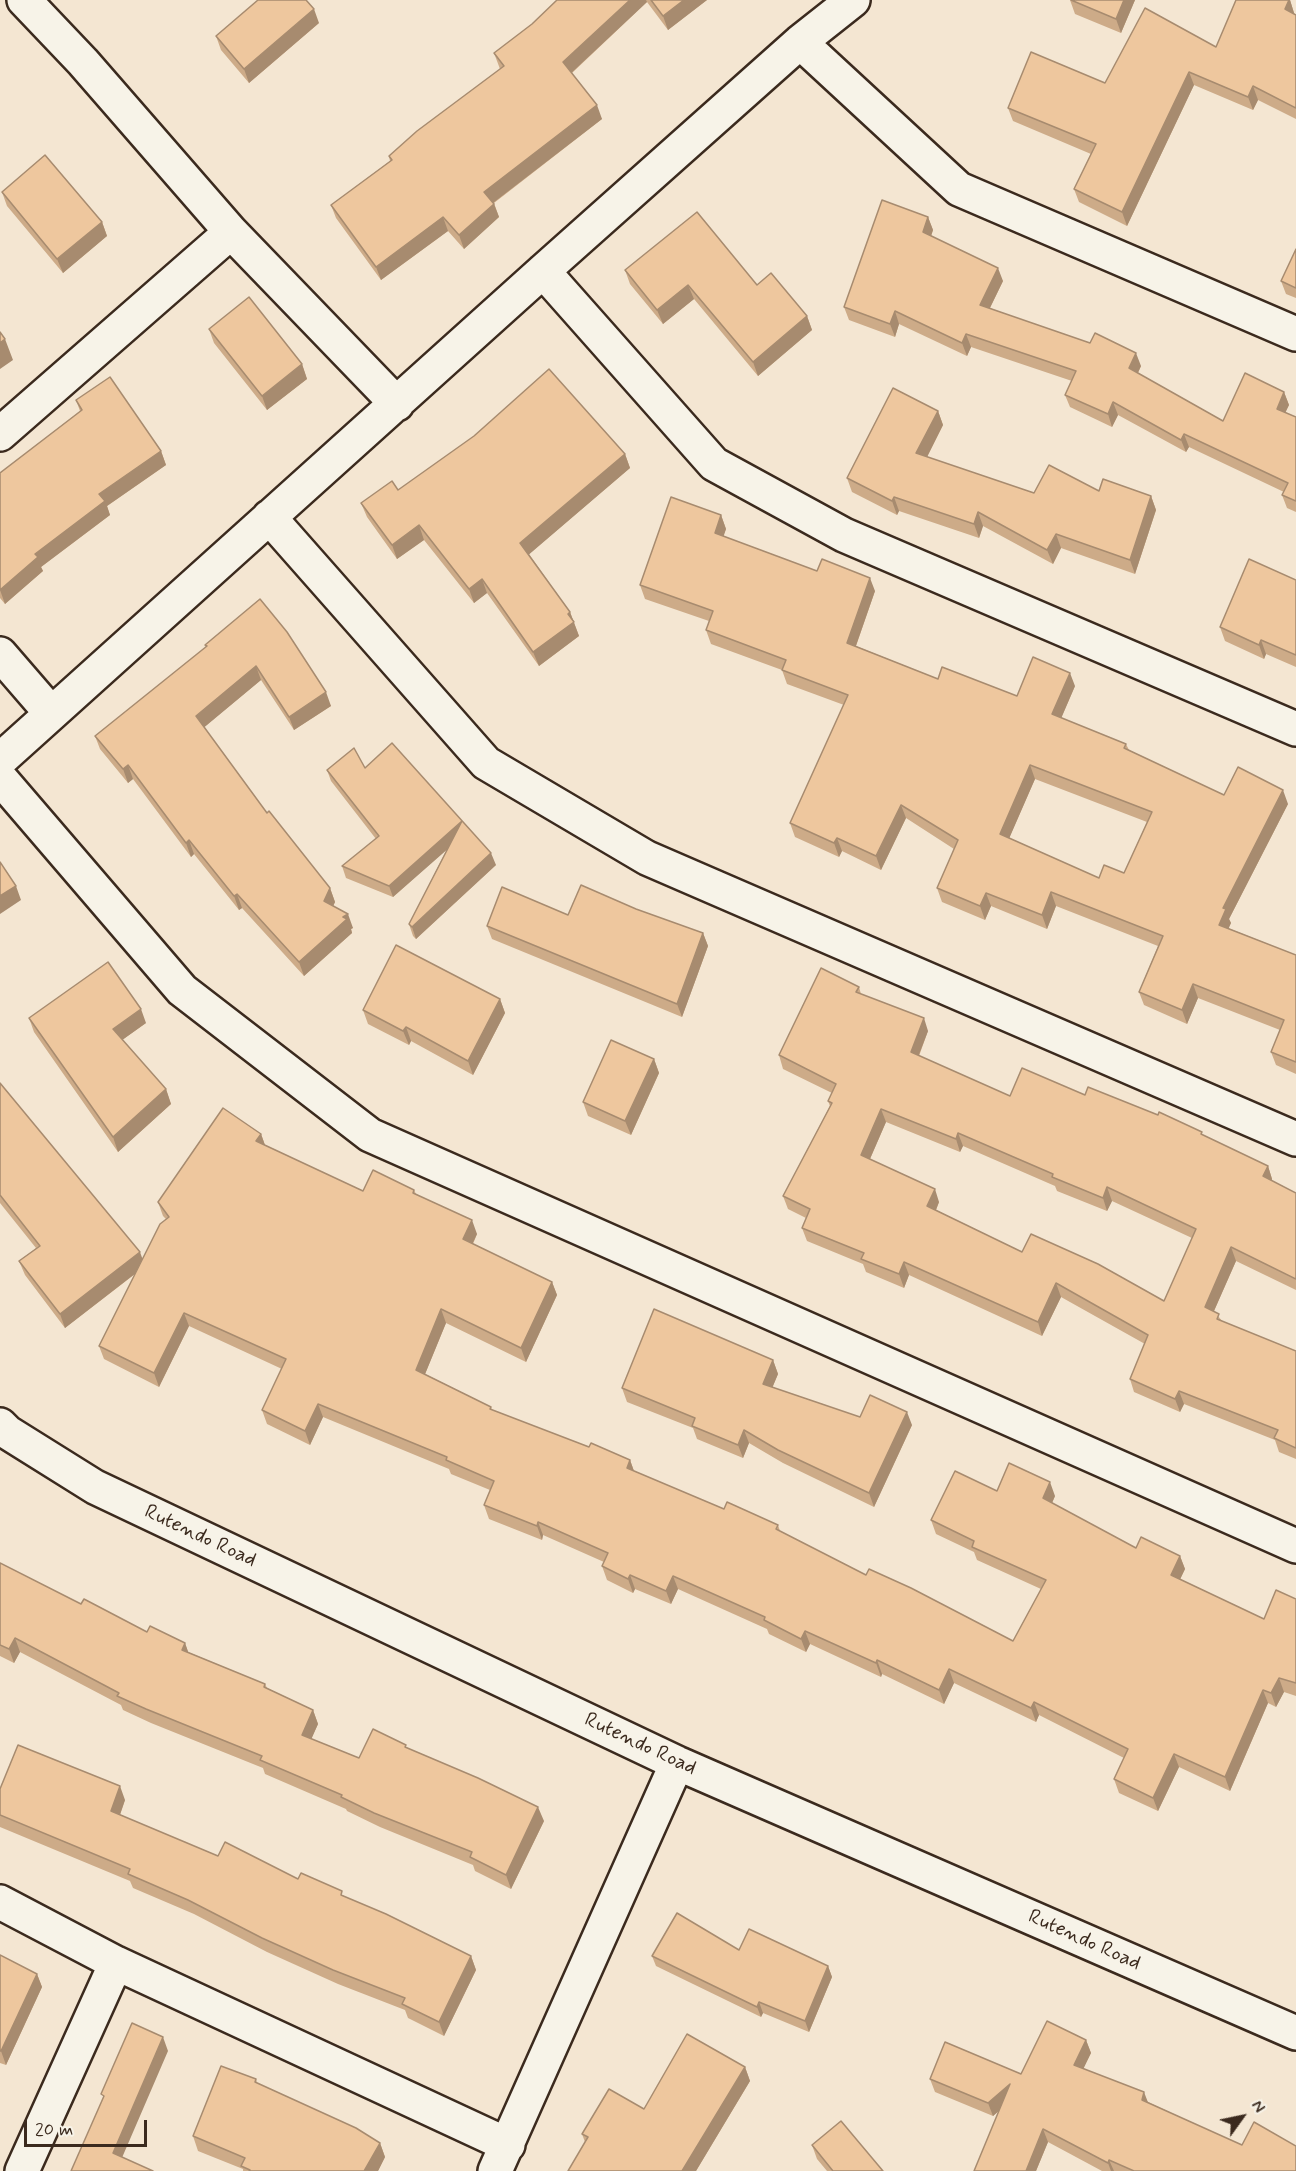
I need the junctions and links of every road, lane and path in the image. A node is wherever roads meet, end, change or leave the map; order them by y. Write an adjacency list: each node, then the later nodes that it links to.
1 (24, 0): 4 (street)
2 (853, 0): 3 (street)
3 (800, 42): 5 (street); 6 (street)
4 (231, 232): 7 (street); 8 (street)
5 (543, 271): 7 (street); 12 (street)
6 (1296, 334)
7 (397, 404): 9 (street)
8 (0, 434)
9 (269, 517): 11 (street); 15 (street)
10 (0, 654): 11 (street)
11 (51, 713): 13 (street)
12 (1296, 729)
13 (0, 760)
14 (0, 778): 17 (street)
15 (1296, 1139)
16 (0, 1425): 18 (street, Rutendo Road)
17 (1296, 1546)
18 (677, 1763): 21 (street, Rutendo Road); 22 (street)
19 (0, 1902): 20 (street)
20 (116, 1963): 22 (street); 23 (street)
21 (1294, 2028)
22 (502, 2158)
23 (22, 2171)

